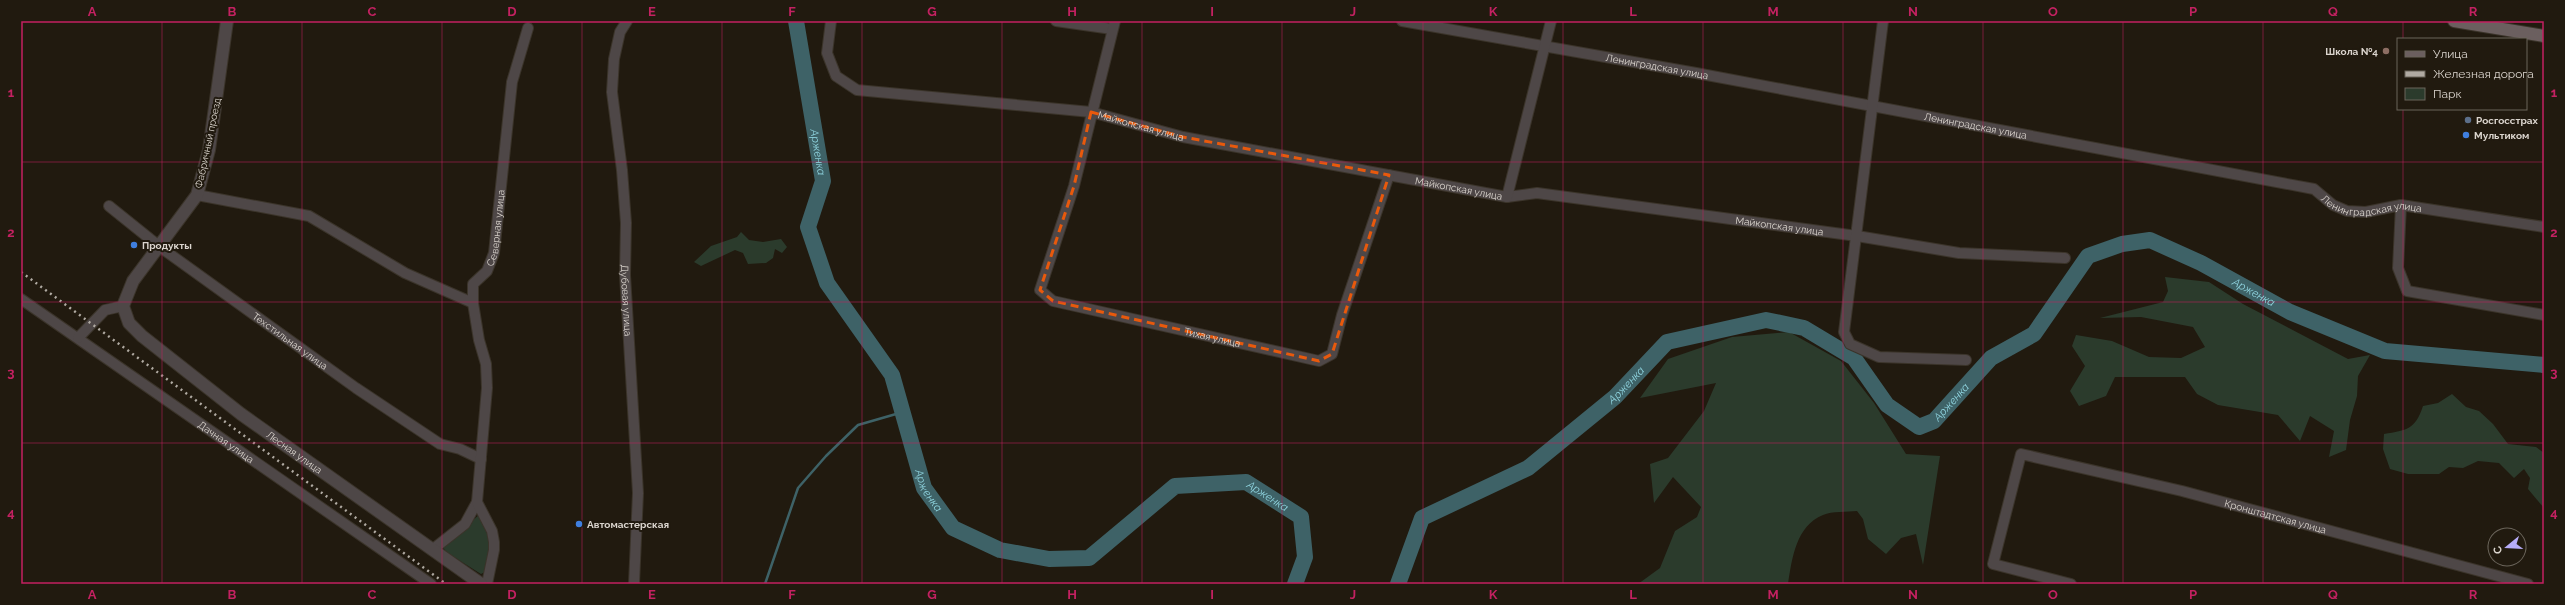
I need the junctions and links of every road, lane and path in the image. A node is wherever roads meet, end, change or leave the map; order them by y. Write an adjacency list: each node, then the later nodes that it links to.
1 (227, 21): 16 (street, Фабричный проезд)
2 (627, 21): 36 (street, Дубовая улица)
3 (831, 21): 14 (street, Майкопская улица)
4 (1056, 21): 9 (street)
5 (1402, 21): 12 (street, Ленинградская улица)
6 (1551, 21): 12 (street)
7 (1883, 21): 13 (street)
8 (2454, 21): 11 (main road)
9 (1114, 25): 14 (street)
10 (528, 28): 25 (street, Северная улица)
11 (2544, 36)
12 (1544, 46): 13 (street, Ленинградская улица); 17 (street)
13 (1872, 106): 18 (street, Ленинградская улица); 21 (street)
14 (1091, 112): 15 (street, Майкопская улица); 15 (street, Тихая улица)
15 (1389, 175): 17 (street, Майкопская улица)
16 (197, 195): 22 (street, Фабричный проезд); 25 (street)
17 (1507, 197): 21 (street, Майкопская улица)
18 (2401, 205): 20 (street, Ленинградская улица); 27 (street)
19 (109, 206): 22 (street, Техстильная улица)
20 (2544, 228)
21 (1857, 236): 23 (street, Майкопская улица); 29 (street)
22 (160, 247): 26 (street, Фабричный проезд); 30 (street, Техстильная улица)
23 (2065, 258)
24 (21, 299): 28 (street, Дачная улица)
25 (473, 303): 30 (street, Северная улица)
26 (123, 306): 28 (street); 32 (street, Лесная улица)
27 (2544, 315)
28 (78, 338): 33 (street, Дачная улица)
29 (1966, 360)
30 (482, 460): 31 (street, Северная улица)
31 (476, 502): 32 (street, Северная улица); 35 (street)
32 (432, 550): 34 (street, Лесная улица)
33 (431, 584)
34 (481, 584)
35 (487, 584)
36 (634, 584)
37 (2071, 584): 38 (street, Кронштадтская улица)
38 (2528, 584)

